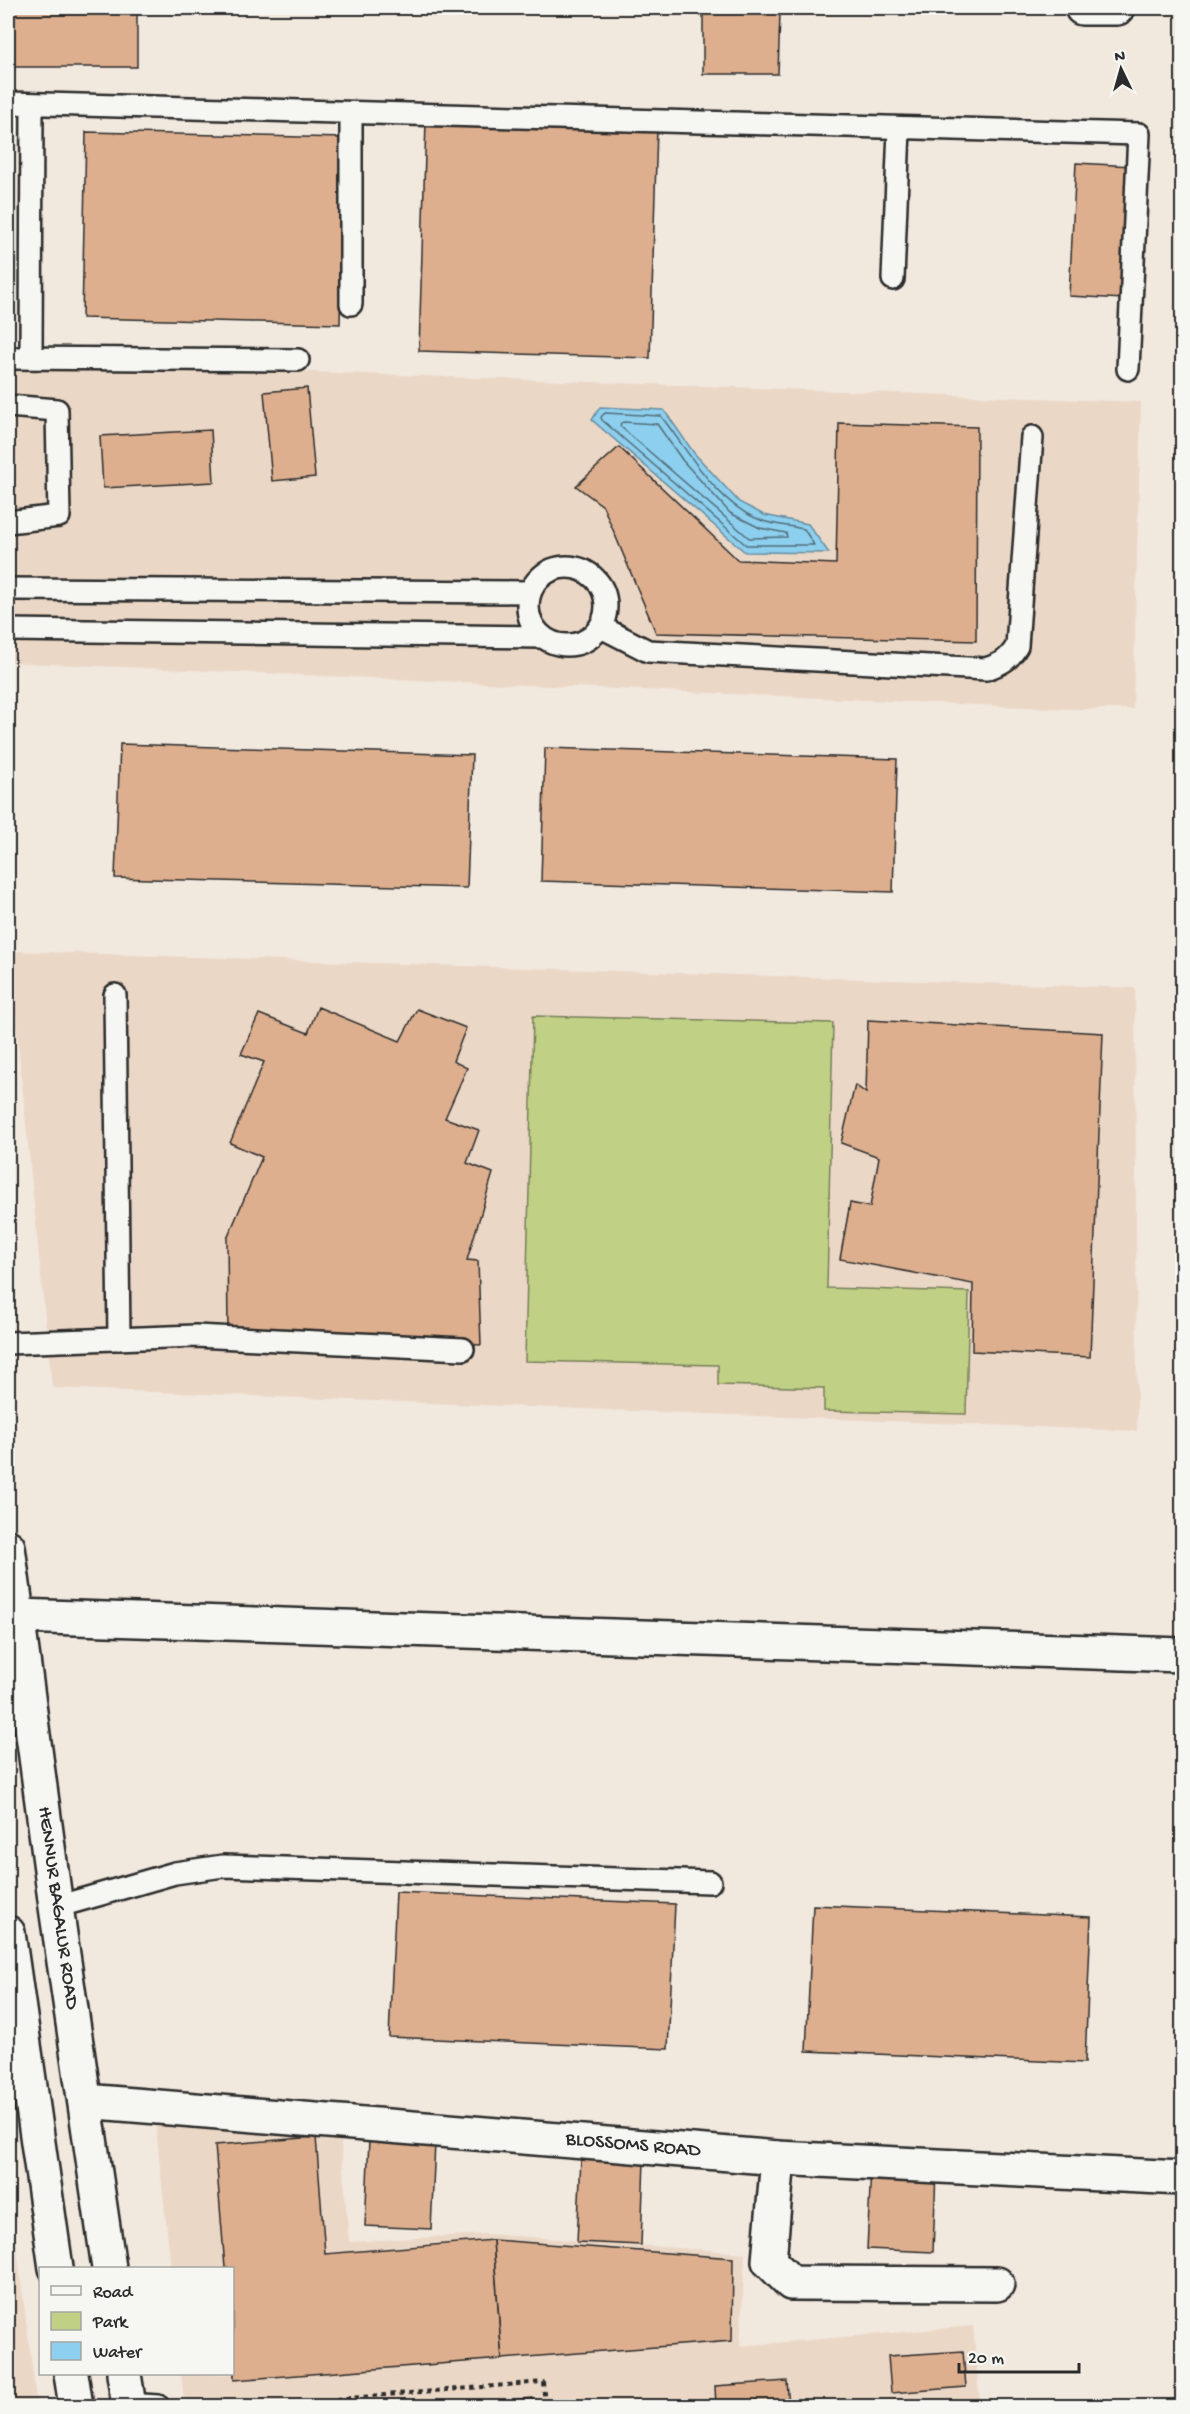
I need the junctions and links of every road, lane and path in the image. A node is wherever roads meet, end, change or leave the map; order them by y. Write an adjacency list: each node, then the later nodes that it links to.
1 (1082, 8): 2 (street)
2 (1117, 8)
3 (8, 103): 4 (lane)
4 (32, 104): 5 (lane); 9 (lane)
5 (351, 113): 6 (lane); 8 (lane)
6 (899, 129): 7 (lane); 12 (lane)
7 (893, 279)
8 (351, 304)
9 (31, 357): 10 (lane); 11 (lane)
10 (8, 358)
11 (298, 360)
12 (1128, 369)
13 (8, 406): 15 (lane)
14 (1032, 437): 18 (lane)
15 (8, 522)
16 (8, 589): 17 (lane)
17 (530, 592): 18 (lane); 20 (lane)
18 (600, 627): 20 (lane)
19 (8, 630): 20 (lane)
20 (542, 637)
21 (115, 995): 22 (lane)
22 (118, 1339): 23 (lane); 24 (lane)
23 (8, 1343)
24 (463, 1349)
25 (8, 1547): 26 (street, HENNUR BAGALUR ROAD)
26 (17, 1616): 27 (street); 29 (street, HENNUR BAGALUR ROAD)
27 (1182, 1655)
28 (710, 1882): 29 (lane)
29 (56, 1907): 31 (street, HENNUR BAGALUR ROAD)
30 (8, 1934): 32 (street)
31 (64, 1960): 32 (street); 33 (street, HENNUR BAGALUR ROAD)
32 (10, 1966): 36 (street)
33 (85, 2101): 34 (street, BLOSSOMS ROAD); 37 (street, HENNUR BAGALUR ROAD)
34 (778, 2158): 35 (street, BLOSSOMS ROAD); 38 (street)
35 (1182, 2178)
36 (56, 2267)
37 (109, 2267)
38 (997, 2284)
39 (71, 2375): 40 (street)
40 (76, 2406)
41 (320, 2406): 42 (path)
42 (545, 2406)

